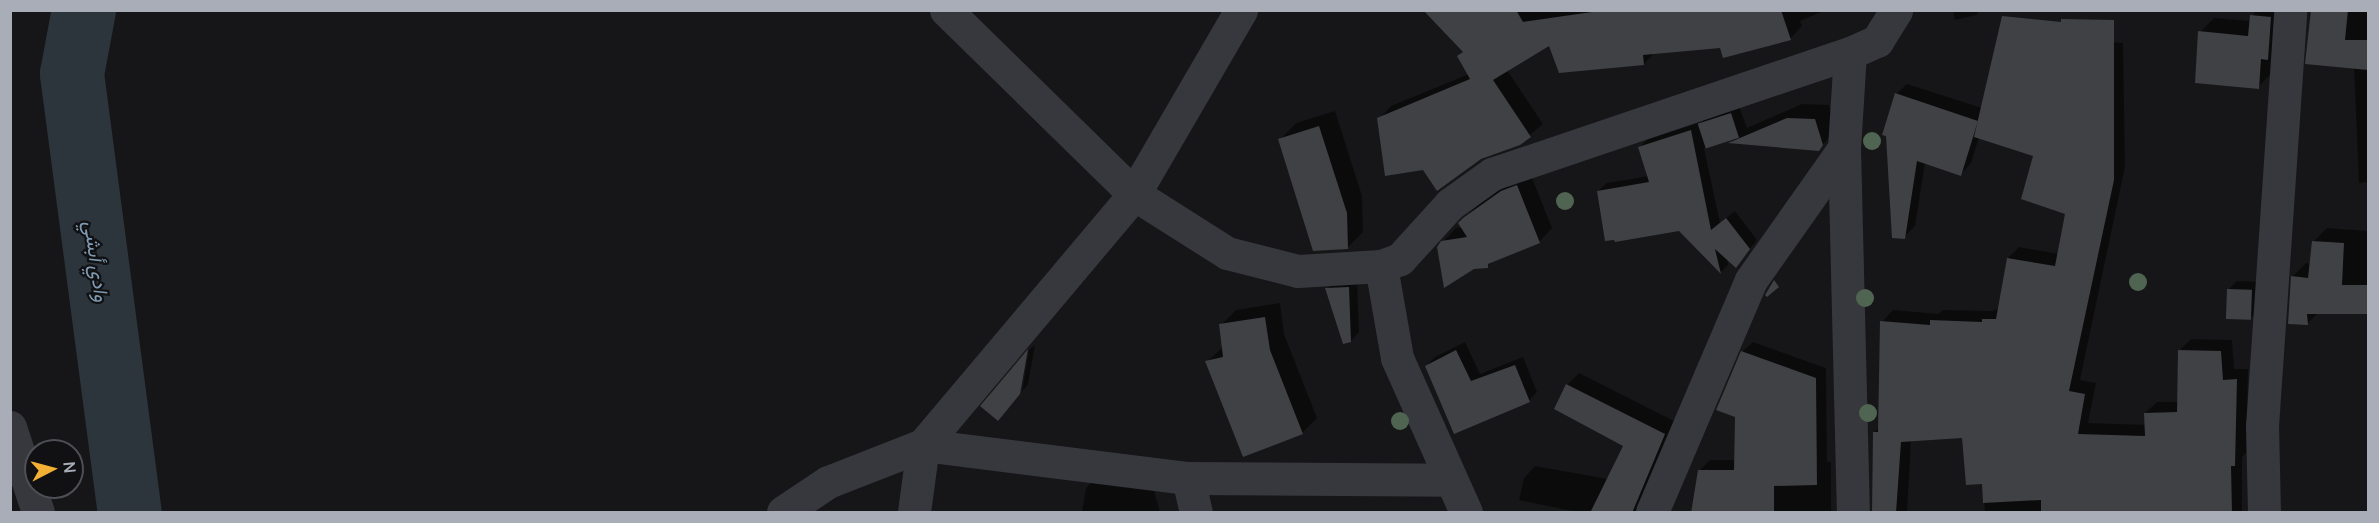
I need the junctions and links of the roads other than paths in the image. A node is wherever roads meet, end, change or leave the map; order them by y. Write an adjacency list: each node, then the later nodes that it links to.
1 (946, 10): 7 (street)
2 (1242, 10): 7 (street)
3 (1896, 10): 5 (street)
4 (2290, 10): 20 (street)
5 (1868, 35): 6 (street); 8 (street)
6 (1844, 148): 18 (street); 19 (street)
7 (1134, 194): 8 (street); 10 (street)
8 (1381, 266): 12 (street)
9 (10, 427): 13 (street)
10 (923, 445): 11 (street); 14 (street); 15 (street)
11 (1188, 478): 12 (street); 16 (street)
12 (1451, 480): 17 (street)
13 (38, 513)
14 (783, 513)
15 (914, 513)
16 (1196, 513)
17 (1466, 513)
18 (1652, 513)
19 (1853, 513)
20 (2264, 513)

